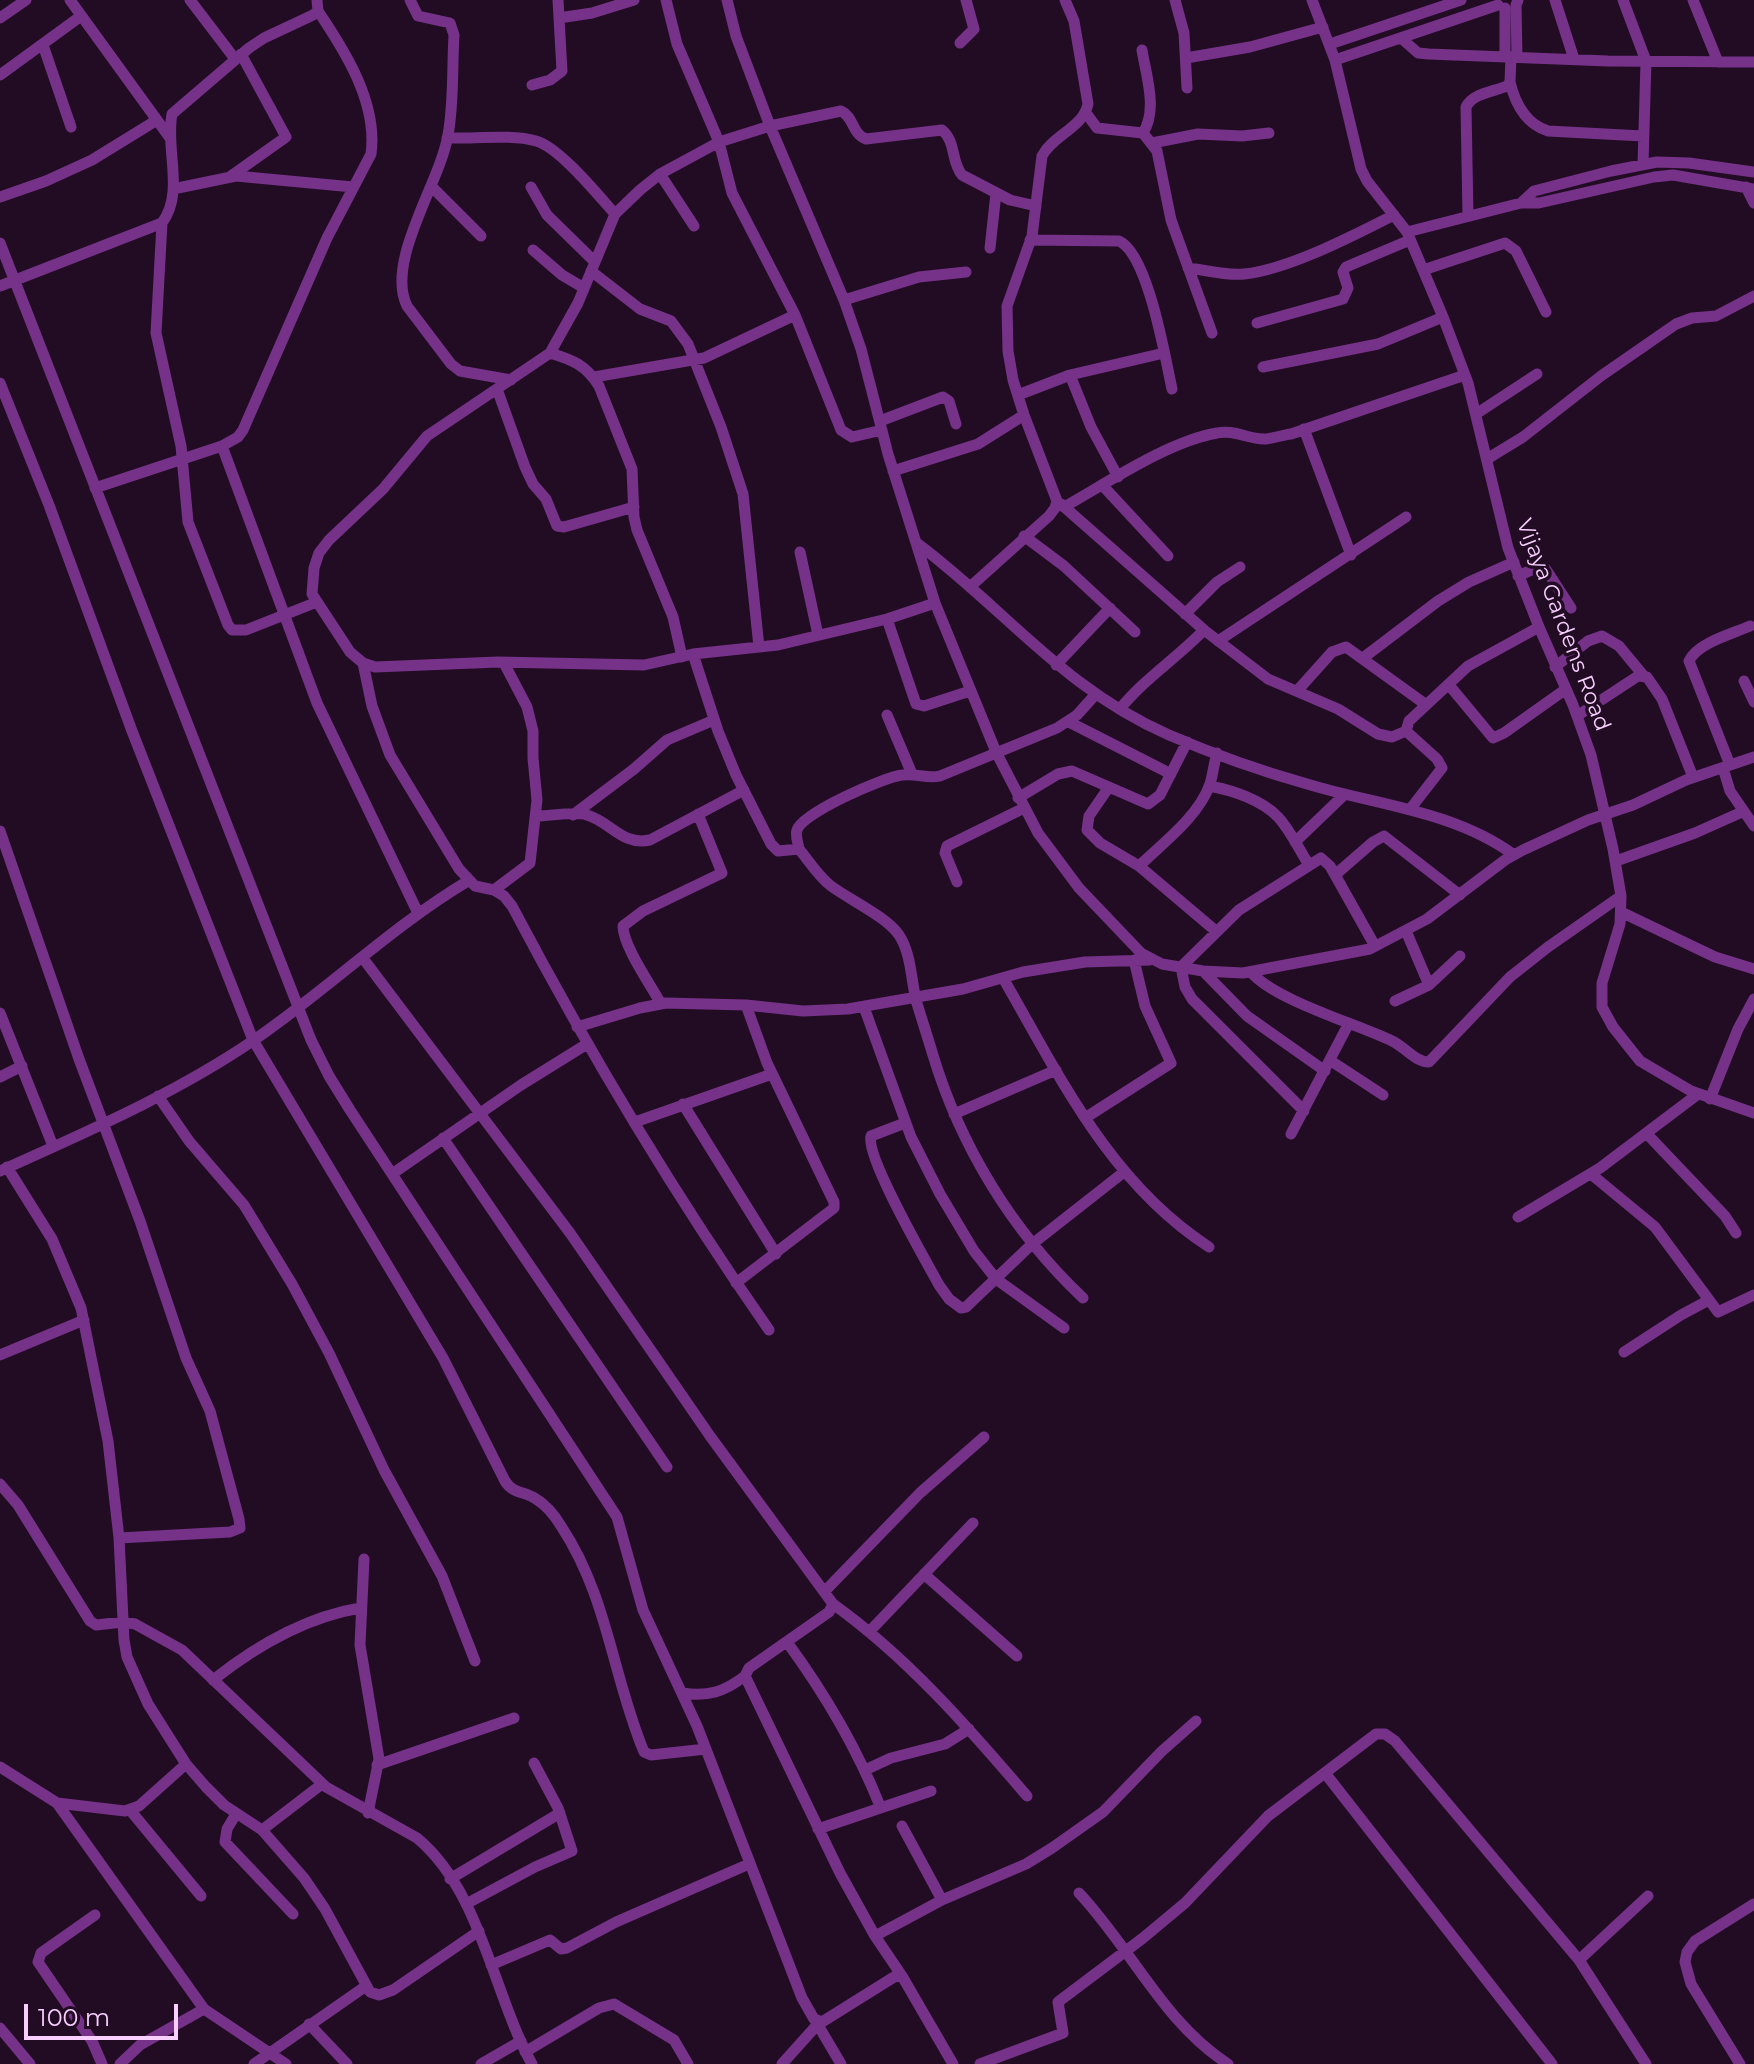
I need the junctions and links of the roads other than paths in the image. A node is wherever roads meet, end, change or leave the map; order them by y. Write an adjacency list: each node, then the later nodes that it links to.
1 (26, 0): 21 (street)
2 (70, 0): 20 (street)
3 (190, 0): 29 (street)
4 (410, 0): 49 (street)
5 (558, 0): 22 (street)
6 (634, 0): 22 (street)
7 (666, 0): 50 (street)
8 (727, 0): 43 (street)
9 (966, 0): 25 (street)
10 (1065, 0): 41 (street)
11 (1175, 0): 31 (street)
12 (1312, 0): 23 (street, Vijaya Gardens Road)
13 (1461, 0): 17 (street)
14 (1555, 0): 32 (street)
15 (1623, 0): 34 (street)
16 (1693, 0): 35 (street)
17 (1440, 3): 26 (street)
18 (1506, 4): 24 (street); 30 (street)
19 (318, 5): 29 (street); 57 (street)
20 (81, 16): 27 (street); 42 (street)
21 (0, 18)
22 (559, 18): 39 (street)
23 (1323, 27): 26 (street, Vijaya Gardens Road); 31 (street)
24 (1401, 38): 30 (street); 33 (street)
25 (960, 43)
26 (1330, 44): 33 (street, Vijaya Gardens Road)
27 (43, 45): 37 (street); 44 (street)
28 (1142, 50): 45 (street)
29 (238, 57): 48 (street); 55 (street)
30 (1511, 57): 32 (street); 38 (street)
31 (1186, 58): 40 (street)
32 (1574, 59): 34 (street)
33 (1335, 60): 67 (street, Vijaya Gardens Road)
34 (1646, 61): 35 (street); 47 (street)
35 (1718, 62): 36 (street)
36 (1754, 62)
37 (0, 75)
38 (1510, 82): 47 (street); 68 (street)
39 (532, 85)
40 (1187, 88)
41 (1086, 113): 45 (street); 65 (street)
42 (157, 120): 48 (street); 62 (street)
43 (770, 126): 50 (street); 61 (street); 85 (street)
44 (71, 127)
45 (1143, 133): 51 (street)
46 (1269, 133): 51 (street)
47 (1643, 136): 52 (street)
48 (170, 138): 60 (street)
49 (447, 138): 56 (street); 66 (street)
50 (719, 142): 54 (street); 87 (street)
51 (1152, 143): 78 (street)
52 (1643, 164): 53 (street); 63 (street)
53 (1754, 172)
54 (660, 174): 66 (street); 70 (street)
55 (230, 177): 57 (street); 60 (street)
56 (431, 186): 71 (street); 99 (street)
57 (353, 187): 109 (street)
58 (531, 187): 77 (street)
59 (1750, 188): 63 (street); 64 (street)
60 (173, 189): 69 (street)
61 (996, 193): 65 (street); 75 (street)
62 (0, 197)
63 (1521, 203): 68 (street)
64 (1754, 203)
65 (1036, 206): 73 (street)
66 (615, 214): 77 (street)
67 (1394, 215): 72 (street, Vijaya Gardens Road); 78 (street)
68 (1468, 216): 72 (street)
69 (162, 223): 81 (street); 110 (street)
70 (694, 226)
71 (481, 236)
72 (1408, 236): 79 (street, Vijaya Gardens Road); 89 (street)
73 (1030, 240): 92 (street); 103 (street)
74 (0, 243): 81 (street)
75 (990, 248)
76 (533, 250): 83 (street)
77 (593, 266): 83 (street); 93 (street)
78 (1188, 268): 90 (street)
79 (1423, 270): 86 (street); 88 (street, Vijaya Gardens Road)
80 (966, 272): 85 (street)
81 (14, 280): 82 (street); 115 (street)
82 (0, 286)
83 (584, 288): 91 (street)
84 (1754, 296): 111 (street)
85 (844, 300): 107 (street)
86 (1546, 312)
87 (795, 315): 93 (street); 107 (street)
88 (1443, 317): 94 (street); 97 (street, Vijaya Gardens Road)
89 (1257, 323)
90 (1212, 333)
91 (550, 353): 98 (street); 99 (street)
92 (1164, 353): 96 (street); 102 (street)
93 (693, 361): 98 (street); 141 (street)
94 (1263, 367)
95 (1537, 374): 104 (street)
96 (1070, 375): 103 (street); 113 (street)
97 (1465, 375): 104 (street, Vijaya Gardens Road); 108 (street)
98 (594, 377): 117 (street)
99 (511, 380): 101 (street)
100 (0, 383): 221 (street)
101 (497, 389): 117 (street); 128 (street)
102 (1172, 389)
103 (1018, 395): 105 (street)
104 (1476, 414): 111 (street, Vijaya Gardens Road)
105 (1024, 415): 112 (street); 116 (street)
106 (956, 424): 107 (street)
107 (881, 426): 112 (street)
108 (1304, 429): 113 (street); 122 (street)
109 (222, 446): 110 (street); 133 (street)
110 (181, 458): 115 (street); 133 (street)
111 (1487, 459): 124 (street, Vijaya Gardens Road)
112 (893, 471): 120 (street)
113 (1118, 477): 114 (street)
114 (1103, 486): 116 (street); 123 (street)
115 (95, 488): 217 (street)
116 (1061, 504): 119 (street); 132 (street)
117 (634, 507): 142 (street)
118 (1406, 517): 122 (street)
119 (1024, 536): 127 (street); 130 (street)
120 (918, 543): 127 (street); 129 (street)
121 (800, 552): 139 (street)
122 (1351, 555): 140 (street)
123 (1168, 556)
124 (1514, 562): 126 (street, Vijaya Gardens Road); 143 (street)
125 (1240, 567): 132 (street)
126 (1518, 576): 131 (street); 136 (street, Vijaya Gardens Road)
127 (971, 586): 146 (street)
128 (317, 602): 133 (street); 144 (street)
129 (935, 603): 134 (street); 152 (street)
130 (1110, 608): 138 (street); 146 (street)
131 (1571, 608)
132 (1185, 614): 137 (street)
133 (283, 616): 197 (street)
134 (887, 619): 139 (street); 152 (street)
135 (1750, 626): 167 (street)
136 (1539, 627): 147 (street, Vijaya Gardens Road); 150 (street)
137 (1204, 630): 140 (street); 157 (street)
138 (1135, 632)
139 (818, 635): 141 (street)
140 (1218, 641): 153 (street)
141 (759, 647): 142 (street)
142 (688, 656): 145 (street); 160 (street)
143 (1363, 658): 153 (street); 156 (street)
144 (363, 663): 145 (street); 191 (street)
145 (504, 663): 181 (street)
146 (1056, 665): 154 (street)
147 (1555, 667): 148 (street); 151 (street, Vijaya Gardens Road)
148 (1643, 675): 159 (street); 170 (street)
149 (1744, 681): 155 (street)
150 (1449, 685): 151 (street); 156 (street)
151 (1566, 689): 159 (street, Vijaya Gardens Road)
152 (970, 691): 164 (street)
153 (1297, 691): 162 (street)
154 (1095, 695): 157 (street); 161 (street)
155 (1754, 702)
156 (1425, 704): 162 (street)
157 (1120, 709): 163 (street)
158 (887, 715): 168 (street)
159 (1577, 716): 179 (street, Vijaya Gardens Road)
160 (714, 720): 173 (street); 180 (street)
161 (1069, 722): 164 (street); 169 (street)
162 (1406, 731): 176 (street)
163 (1187, 742): 165 (street); 169 (street)
164 (996, 752): 168 (street); 175 (street)
165 (1217, 753): 171 (street); 174 (street)
166 (1754, 757): 167 (street)
167 (1726, 767): 170 (street); 177 (street)
168 (912, 774): 185 (street)
169 (1171, 774): 172 (street)
170 (1693, 777): 179 (street)
171 (1209, 786): 184 (street); 189 (street)
172 (1109, 787): 175 (street); 189 (street)
173 (744, 790): 178 (street); 185 (street)
174 (1345, 794): 176 (street); 184 (street)
175 (1021, 803): 192 (street); 204 (street)
176 (1411, 808): 186 (street)
177 (1742, 812): 182 (street); 187 (street)
178 (698, 814): 180 (street); 214 (street)
179 (1605, 814): 186 (street); 187 (street, Vijaya Gardens Road)
180 (573, 815): 181 (street)
181 (537, 816): 193 (street)
182 (1754, 826)
183 (0, 831): 238 (street)
184 (1295, 842): 188 (street)
185 (799, 849): 211 (street)
186 (1514, 855): 194 (street)
187 (1616, 861): 195 (street, Vijaya Gardens Road)
188 (1309, 865): 190 (street); 199 (street)
189 (1139, 866): 199 (street)
190 (1335, 875): 194 (street); 200 (street)
191 (468, 881): 193 (street); 197 (street)
192 (957, 882)
193 (494, 890): 220 (street)
194 (1460, 895): 198 (street)
195 (1621, 896): 196 (street, Vijaya Gardens Road); 219 (street)
196 (1621, 912): 206 (street); 228 (street, Vijaya Gardens Road)
197 (418, 913): 202 (street)
198 (1406, 931): 200 (street); 210 (street)
199 (1217, 932): 205 (street)
200 (1375, 946): 208 (street)
201 (1460, 956): 210 (street)
202 (362, 957): 217 (street); 234 (street)
203 (1134, 960): 204 (street); 209 (street); 237 (street)
204 (1150, 960): 205 (street)
205 (1181, 967): 207 (street); 233 (street)
206 (1754, 969)
207 (1203, 971): 208 (street); 224 (street)
208 (1251, 972): 219 (street)
209 (1003, 978): 211 (street); 225 (street)
210 (1429, 985): 213 (street)
211 (916, 999): 216 (street); 236 (street)
212 (1754, 999): 231 (street)
213 (1395, 1001)
214 (661, 1004): 215 (street); 220 (street)
215 (746, 1005): 216 (street); 226 (street)
216 (864, 1007): 240 (street)
217 (297, 1008): 221 (street); 247 (street)
218 (0, 1013): 223 (street)
219 (1349, 1023): 224 (street)
220 (577, 1027): 222 (street)
221 (253, 1040): 230 (street); 285 (street)
222 (587, 1044): 234 (street); 239 (street)
223 (22, 1066): 227 (street); 244 (street)
224 (1328, 1066): 229 (street); 233 (street)
225 (1056, 1070): 236 (street); 237 (street)
226 (772, 1074): 232 (street); 253 (street)
227 (0, 1077)
228 (1698, 1094): 231 (street, Vijaya Gardens Road); 242 (street)
229 (1383, 1095)
230 (158, 1096): 238 (street); 278 (street)
231 (1710, 1099): 235 (street, Vijaya Gardens Road)
232 (683, 1104): 239 (street); 253 (street)
233 (1304, 1111): 241 (street)
234 (480, 1113): 243 (street); 271 (street)
235 (1754, 1113)
236 (954, 1114): 251 (street)
237 (1085, 1118): 246 (street)
238 (105, 1122): 244 (street); 268 (street)
239 (635, 1122): 255 (street)
240 (905, 1123): 254 (street); 254 (street)
241 (1291, 1134)
242 (1647, 1134): 248 (street); 250 (street)
243 (443, 1138): 247 (street); 265 (street)
244 (53, 1146): 245 (street)
245 (4, 1169): 259 (street)
246 (1124, 1172): 251 (street); 252 (street)
247 (392, 1174): 281 (street)
248 (1591, 1174): 249 (street); 258 (street)
249 (1518, 1217)
250 (1736, 1233)
251 (1031, 1245): 254 (street); 257 (street)
252 (1209, 1247)
253 (776, 1254): 255 (street)
254 (996, 1279): 260 (street)
255 (736, 1283): 261 (street)
256 (1754, 1295): 258 (street)
257 (1083, 1298)
258 (1709, 1300): 262 (street)
259 (84, 1320): 263 (street); 268 (street)
260 (1064, 1328)
261 (769, 1330)
262 (1624, 1352)
263 (0, 1355)
264 (984, 1437): 271 (street)
265 (667, 1467)
266 (0, 1484): 274 (street)
267 (973, 1523): 270 (street)
268 (119, 1538): 274 (street)
269 (364, 1559): 273 (street)
270 (924, 1574): 275 (street); 277 (street)
271 (825, 1591): 272 (street)
272 (833, 1604): 275 (street); 276 (street)
273 (360, 1608): 280 (street); 288 (street)
274 (123, 1622): 280 (street); 287 (street)
275 (869, 1632): 284 (street)
276 (787, 1642): 279 (street); 290 (street)
277 (1017, 1656)
278 (475, 1661)
279 (745, 1676): 281 (street); 302 (street)
280 (213, 1680): 292 (street)
281 (682, 1693): 285 (street)
282 (514, 1718): 288 (street)
283 (1196, 1721): 309 (street)
284 (969, 1729): 290 (street); 294 (street)
285 (706, 1749): 304 (street)
286 (534, 1763): 299 (street)
287 (186, 1764): 297 (street); 300 (street)
288 (377, 1765): 298 (street)
289 (0, 1767): 295 (street)
290 (865, 1770): 296 (street)
291 (1325, 1773): 316 (street); 317 (street); 341 (street)
292 (322, 1784): 298 (street); 303 (street)
293 (931, 1791): 296 (street)
294 (1027, 1796)
295 (57, 1803): 297 (street); 321 (street)
296 (880, 1806): 302 (street)
297 (130, 1810): 307 (street)
298 (368, 1813): 305 (street)
299 (560, 1813): 305 (street); 310 (street)
300 (236, 1814): 303 (street); 312 (street)
301 (902, 1826): 309 (street)
302 (818, 1829): 315 (street)
303 (262, 1830): 320 (street)
304 (749, 1864): 318 (street); 322 (street)
305 (450, 1879): 310 (street)
306 (1079, 1893): 316 (street)
307 (201, 1896)
308 (1648, 1896): 317 (street)
309 (942, 1900): 315 (street)
310 (466, 1904): 314 (street)
311 (1754, 1904): 343 (street)
312 (293, 1914)
313 (95, 1915): 328 (street)
314 (479, 1931): 318 (street); 320 (street)
315 (875, 1936): 319 (street)
316 (1125, 1952): 339 (street); 340 (street)
317 (1579, 1960): 342 (street)
318 (491, 1965): 325 (street)
319 (902, 1976): 322 (street); 338 (street)
320 (366, 1986): 323 (street)
321 (204, 2009): 326 (street); 329 (street)
322 (816, 2022): 336 (street); 337 (street)
323 (309, 2024): 326 (street); 332 (street)
324 (0, 2028): 327 (street)
325 (523, 2046): 333 (street); 334 (street); 335 (street)
326 (270, 2053): 330 (street); 331 (street)
327 (30, 2064)
328 (102, 2064)
329 (120, 2064)
330 (254, 2064)
331 (286, 2064)
332 (347, 2064)
333 (481, 2064)
334 (532, 2064)
335 (688, 2064)
336 (782, 2064)
337 (841, 2064)
338 (953, 2064)
339 (980, 2064)
340 (1228, 2064)
341 (1552, 2064)
342 (1646, 2064)
343 (1740, 2064)

